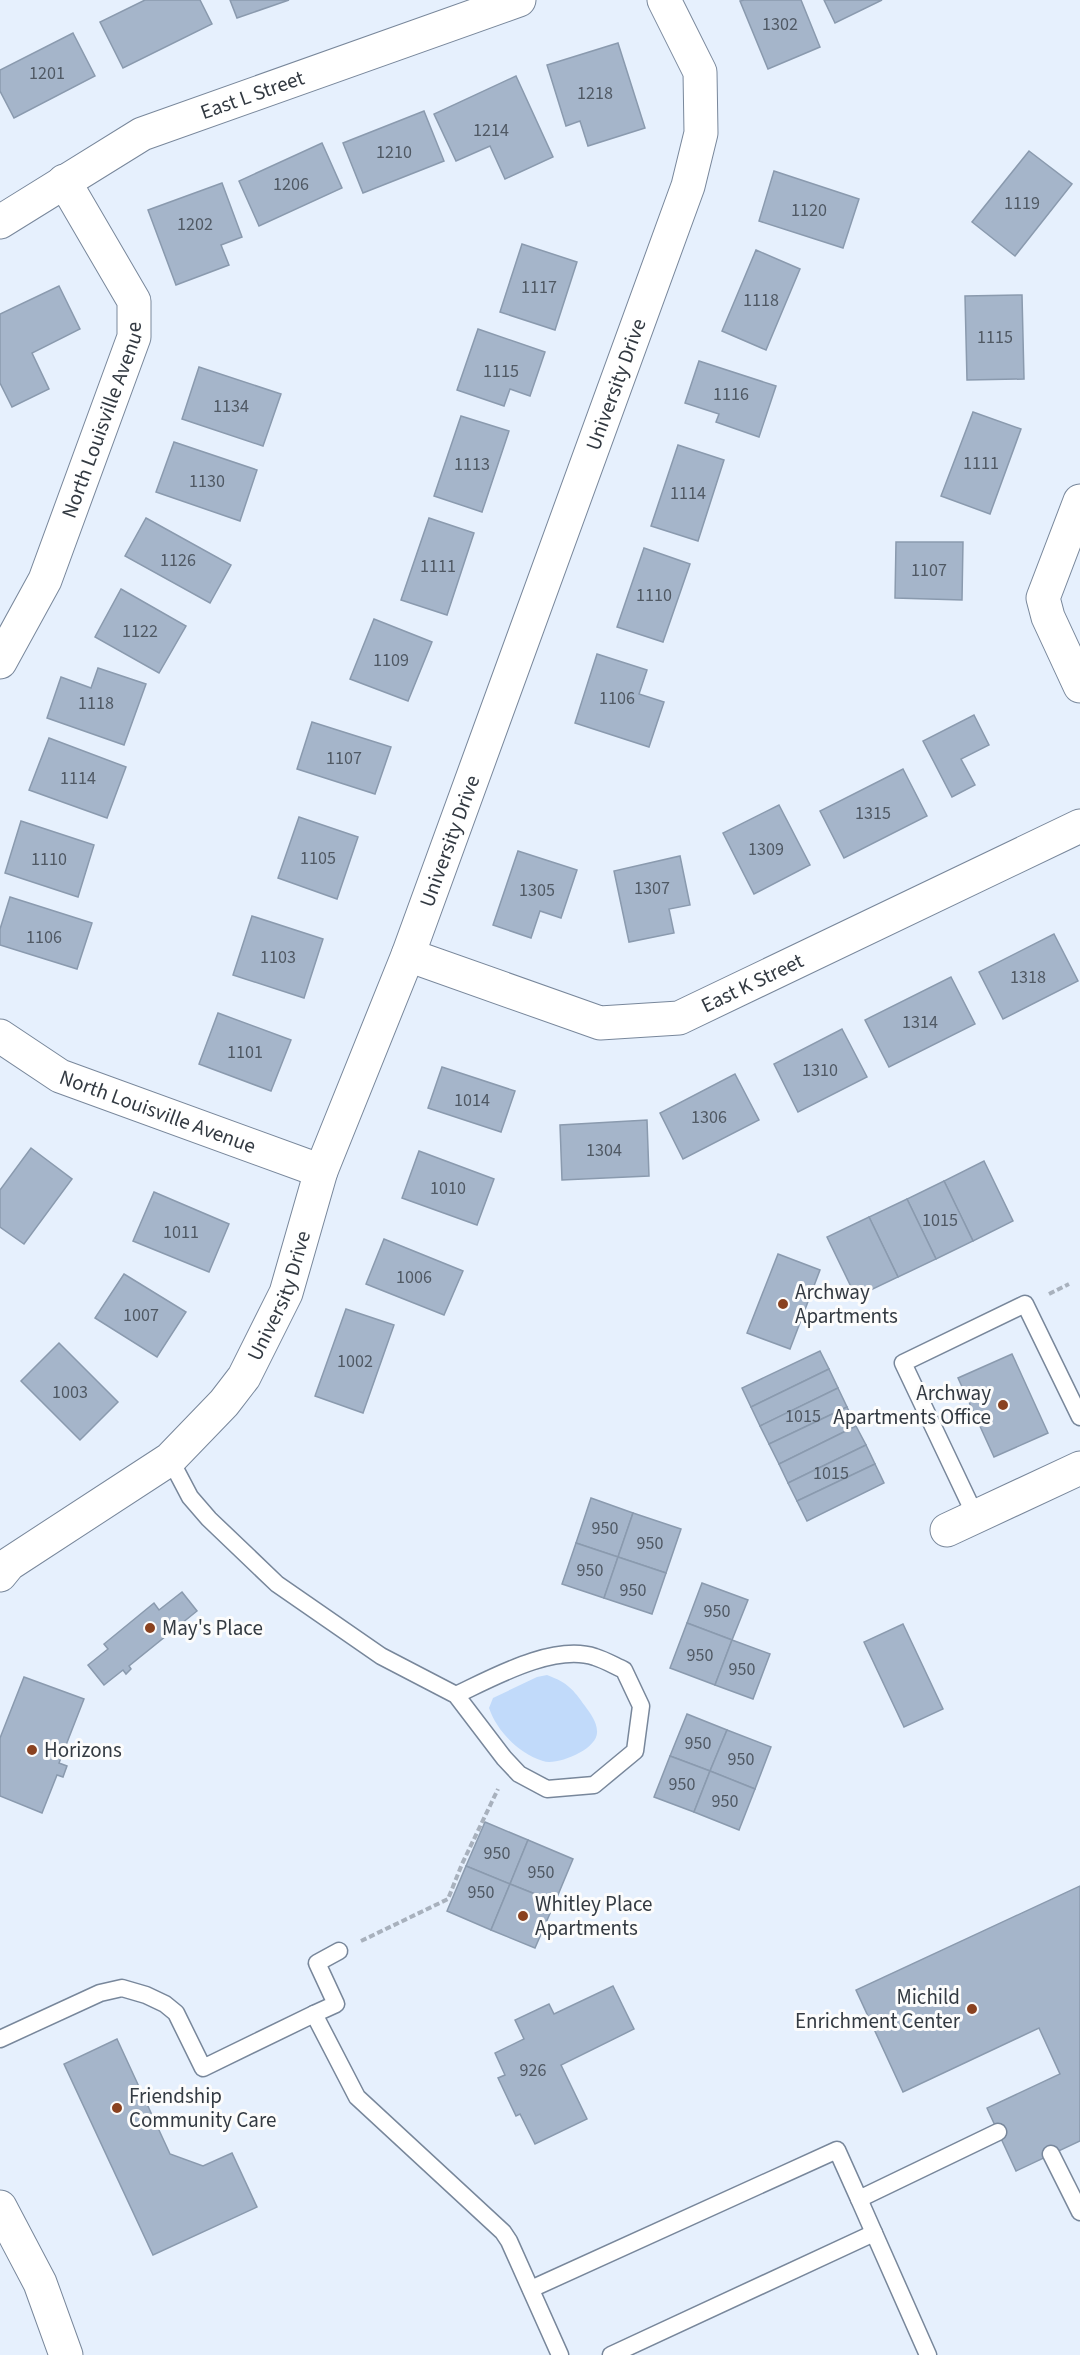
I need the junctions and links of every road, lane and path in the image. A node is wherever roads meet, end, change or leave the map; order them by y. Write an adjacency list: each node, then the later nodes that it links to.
1 (519, 0): 3 (street, East L Street)
2 (664, 0): 9 (street, University Drive)
3 (64, 181): 4 (street, East L Street); 6 (street, North Louisville Avenue)
4 (0, 222)
5 (1080, 501): 7 (street)
6 (0, 662)
7 (1080, 686)
8 (1080, 826): 9 (street, East K Street)
9 (408, 956): 11 (street, University Drive)
10 (0, 1036): 11 (street, North Louisville Avenue)
11 (321, 1171): 13 (street, University Drive)
12 (1080, 1417): 15 (lane)
13 (170, 1459): 17 (street, University Drive); 18 (lane)
14 (1080, 1468): 15 (street)
15 (976, 1516): 16 (street)
16 (947, 1530)
17 (0, 1575)
18 (456, 1695): 19 (lane); 19 (lane)
19 (510, 1765): 20 (path)
20 (339, 1951): 21 (lane)
21 (314, 2014): 22 (lane); 29 (lane)
22 (0, 2040)
23 (998, 2132): 25 (lane)
24 (1052, 2154): 27 (lane)
25 (859, 2199): 28 (lane); 29 (lane)
26 (0, 2207): 30 (street)
27 (1080, 2212)
28 (874, 2232): 32 (lane); 33 (lane)
29 (531, 2289): 31 (lane)
30 (66, 2355)
31 (560, 2355)
32 (611, 2355)
33 (928, 2355)

